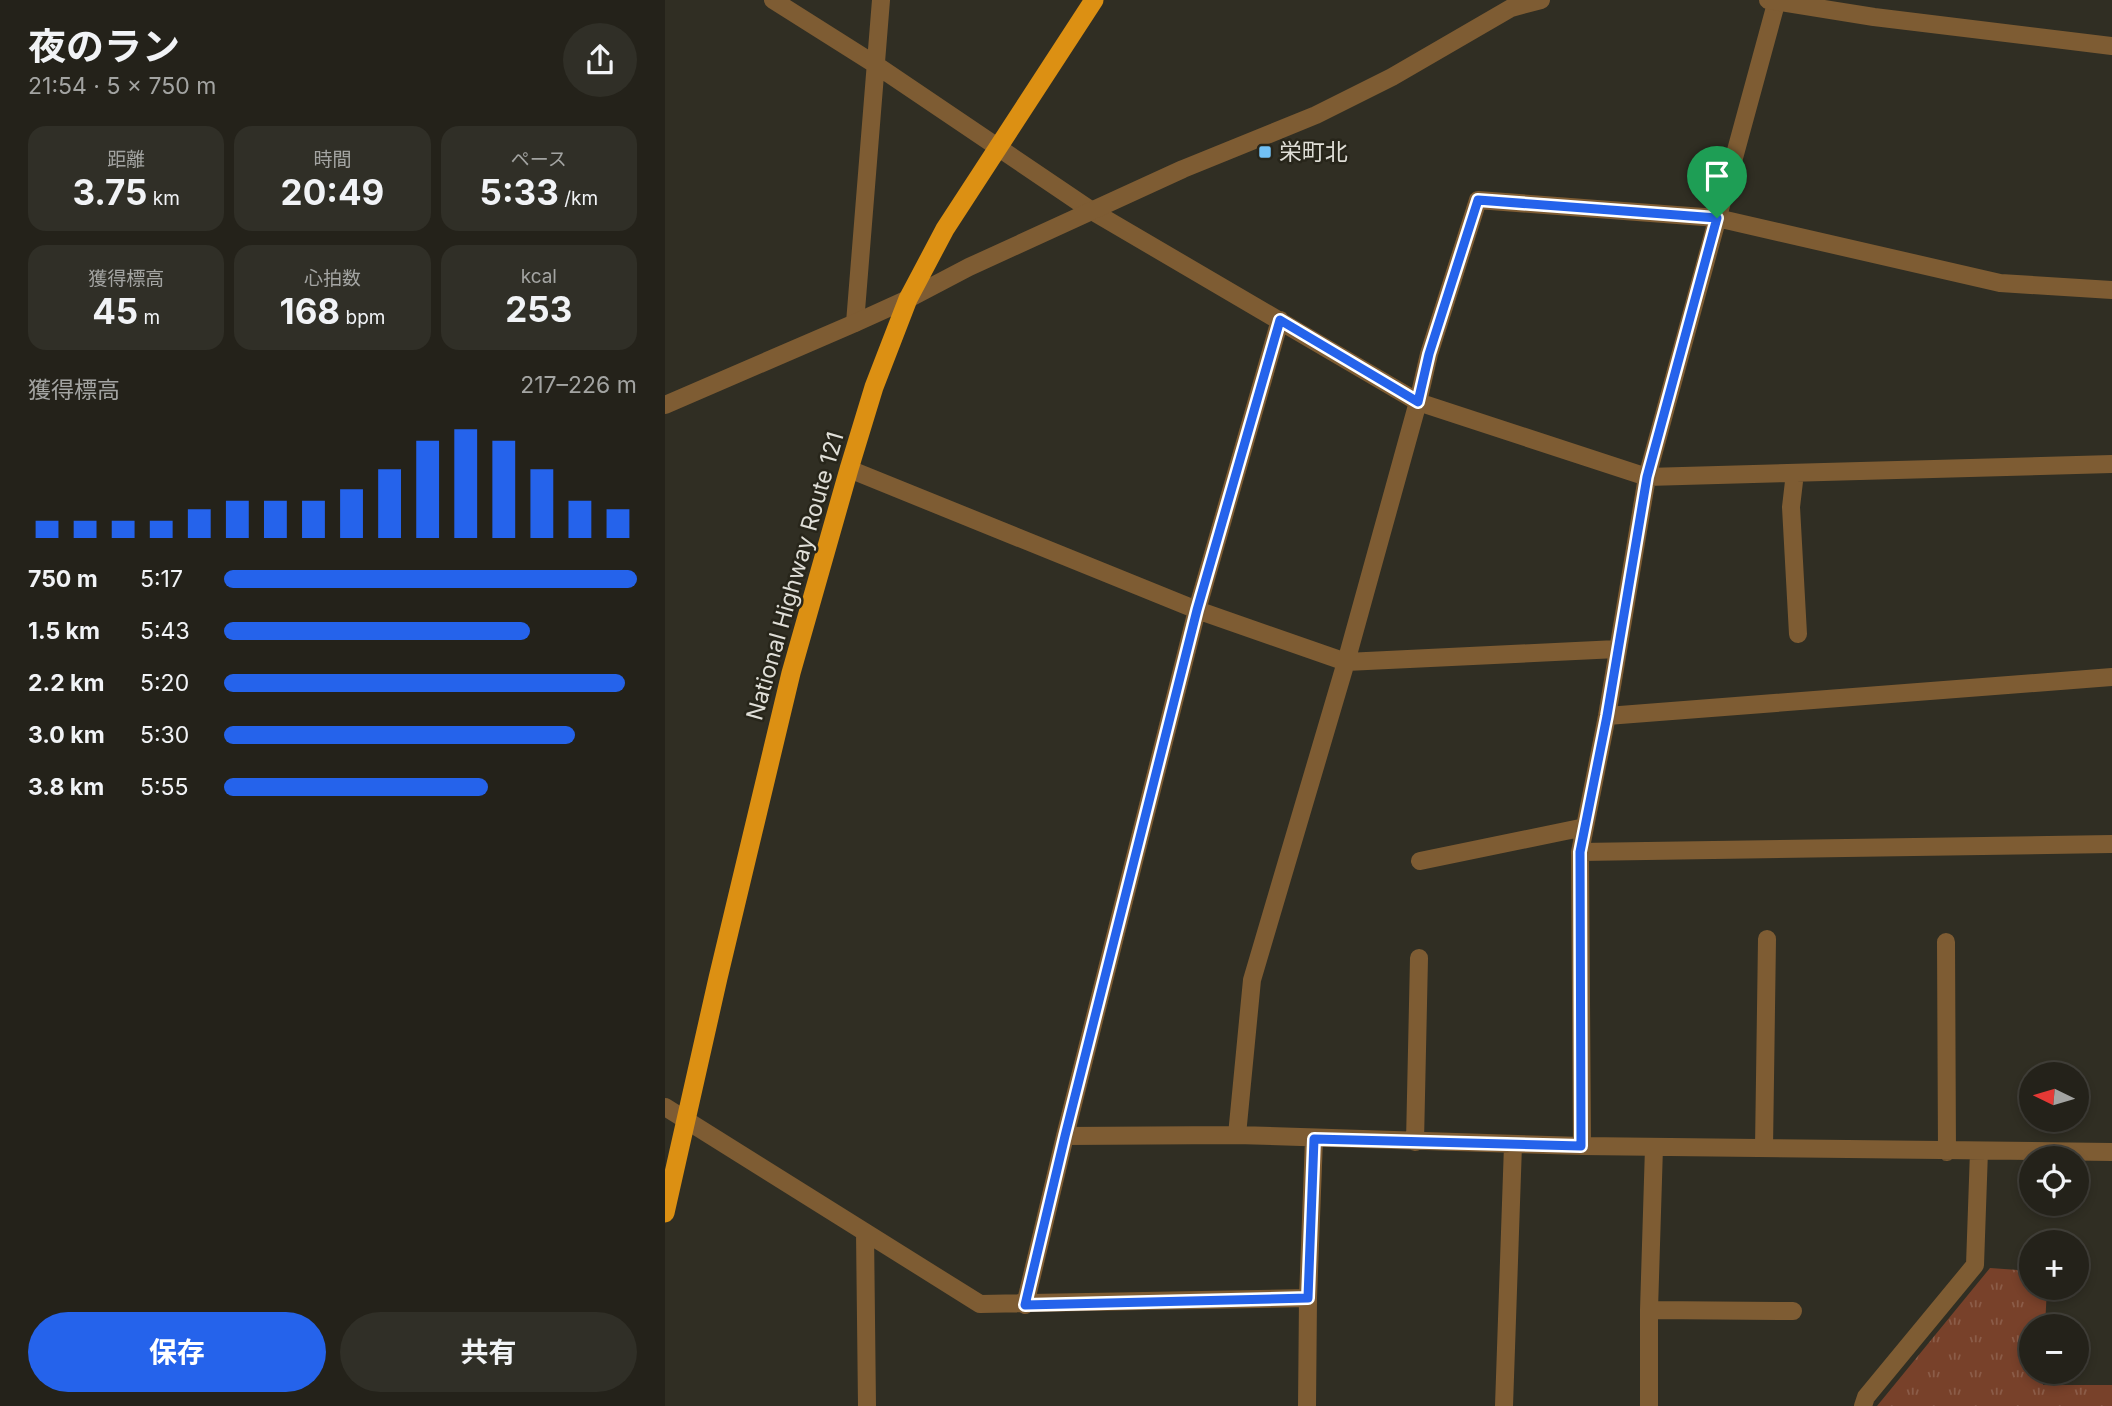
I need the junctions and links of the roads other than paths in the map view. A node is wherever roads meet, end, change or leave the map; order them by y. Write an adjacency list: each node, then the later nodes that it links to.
1 (773, 0): 8 (street)
2 (881, 0): 8 (street)
3 (1094, 0): 9 (highway, National Highway Route 121)
4 (1541, 0): 6 (street)
5 (1774, 0): 7 (street); 11 (street)
6 (1511, 4): 10 (street)
7 (2112, 46)
8 (876, 65): 9 (street); 15 (street)
9 (997, 148): 10 (street); 13 (highway, National Highway Route 121)
10 (1092, 211): 13 (street); 14 (street)
11 (1717, 218): 12 (street); 16 (street); 21 (street)
12 (2112, 290)
13 (908, 299): 15 (street); 19 (highway, National Highway Route 121)
14 (1280, 320): 16 (street); 22 (street)
15 (855, 323): 17 (street)
16 (1418, 402): 21 (street); 25 (street)
17 (665, 405)
18 (2112, 464): 20 (street)
19 (849, 469): 22 (street); 36 (highway, National Highway Route 121)
20 (1795, 474): 21 (street); 23 (street)
21 (1647, 477): 24 (street)
22 (1197, 610): 25 (street); 38 (street)
23 (1798, 634)
24 (1617, 649): 25 (street); 27 (street)
25 (1346, 662): 37 (street)
26 (2112, 677): 27 (street)
27 (1607, 716): 28 (street)
28 (1585, 827): 30 (street); 31 (street)
29 (2112, 845): 30 (street)
30 (1580, 852): 42 (street)
31 (1420, 861)
32 (1767, 939): 44 (street)
33 (1946, 942): 46 (street)
34 (1419, 958): 40 (street)
35 (665, 1107): 36 (street)
36 (686, 1120): 48 (highway, National Highway Route 121); 49 (street)
37 (1237, 1135): 38 (street); 39 (street)
38 (1065, 1136): 51 (street)
39 (1314, 1139): 40 (street); 50 (street)
40 (1415, 1142): 41 (street)
41 (1513, 1144): 42 (street); 56 (street)
42 (1581, 1146): 43 (street)
43 (1654, 1147): 44 (street); 52 (street)
44 (1764, 1148): 46 (street)
45 (1979, 1151): 46 (street); 47 (street); 58 (street)
46 (1947, 1152)
47 (2112, 1152)
48 (665, 1213)
49 (865, 1232): 51 (street); 54 (street)
50 (1308, 1298): 51 (street); 55 (street)
51 (1025, 1305)
52 (1649, 1310): 53 (street); 57 (street)
53 (1793, 1311)
54 (867, 1406)
55 (1307, 1406)
56 (1504, 1406)
57 (1649, 1406)
58 (1863, 1406)

